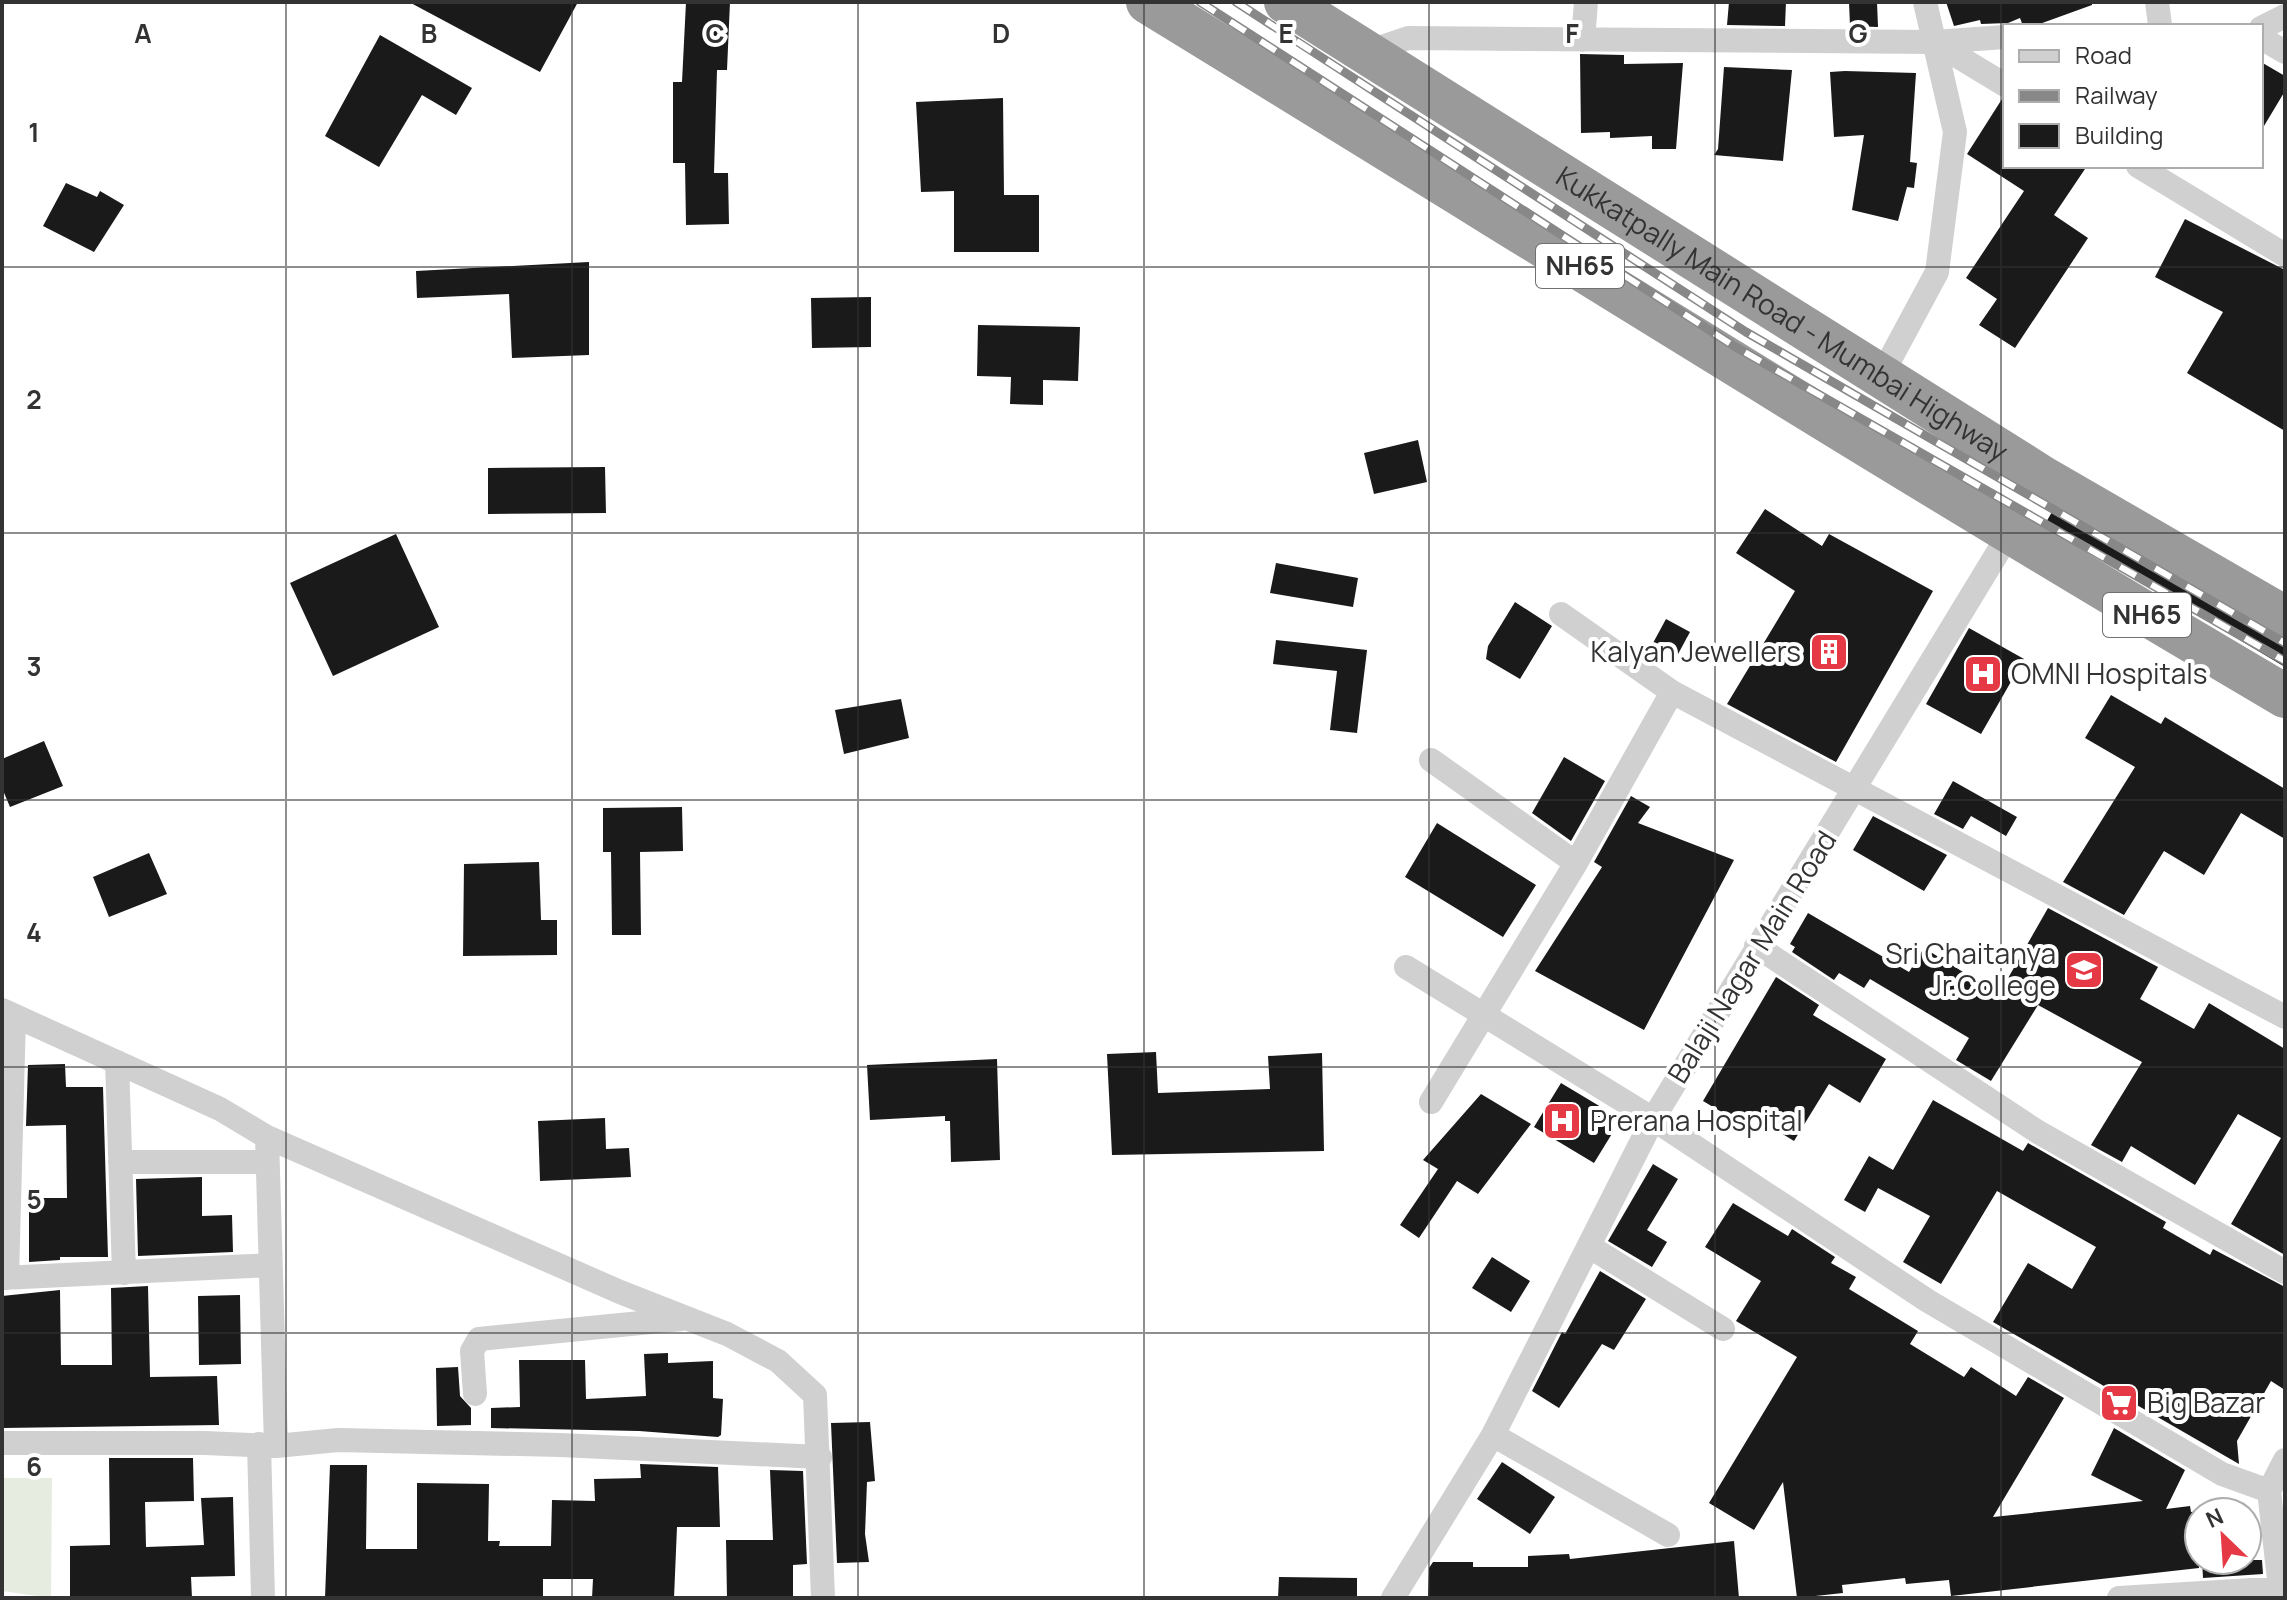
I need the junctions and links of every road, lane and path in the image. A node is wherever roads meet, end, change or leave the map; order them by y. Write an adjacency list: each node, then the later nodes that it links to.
1 (1148, 2): 18 (highway, NH65)
2 (1286, 2): 11 (highway, Kukkatpally Main Road - Mumbai Highway / NH65)
3 (1586, 2): 9 (street)
4 (1925, 2): 10 (street)
5 (2285, 16): 6 (street)
6 (2263, 27)
7 (2003, 37): 10 (street)
8 (2263, 39): 12 (street)
9 (1583, 40): 10 (street); 11 (street)
10 (1934, 42): 13 (street); 17 (street)
11 (1367, 52): 17 (highway, Kukkatpally Main Road - Mumbai Highway / NH65)
12 (2285, 52)
13 (2003, 84)
14 (2146, 168): 15 (street)
15 (2167, 173): 16 (street)
16 (2285, 255)
17 (1880, 378): 20 (highway, Kukkatpally Main Road - Mumbai Highway / NH65)
18 (2009, 534): 22 (highway, NH65); 24 (street, Balaji Nagar Main Road)
19 (1561, 614): 21 (street)
20 (2285, 618)
21 (1672, 692): 24 (street); 25 (street)
22 (2285, 696)
23 (1431, 760): 25 (street)
24 (1857, 787): 26 (street, Balaji Nagar Main Road); 30 (street)
25 (1576, 863): 29 (street)
26 (1756, 946): 33 (street, Balaji Nagar Main Road); 39 (street)
27 (1406, 967): 29 (street)
28 (8, 1013): 31 (street); 41 (street)
29 (1484, 1015): 32 (street); 33 (street)
30 (2285, 1017)
31 (117, 1062): 34 (street); 35 (street)
32 (1431, 1102)
33 (1653, 1119): 37 (street, Balaji Nagar Main Road); 50 (street)
34 (267, 1137): 36 (street); 42 (street)
35 (120, 1162): 36 (street); 40 (street)
36 (267, 1162): 38 (street)
37 (1590, 1247): 43 (street); 45 (street, Balaji Nagar Main Road)
38 (270, 1265): 40 (street); 47 (street)
39 (2285, 1272)
40 (124, 1273): 41 (street)
41 (4, 1278)
42 (686, 1318): 44 (street); 48 (street)
43 (1723, 1329)
44 (475, 1394)
45 (1493, 1435): 51 (street); 55 (street, Balaji Nagar Main Road)
46 (2, 1443): 47 (street)
47 (268, 1445): 48 (street); 53 (street)
48 (820, 1457): 54 (street)
49 (2285, 1460): 50 (street)
50 (2269, 1491): 52 (street)
51 (1668, 1535)
52 (2283, 1588): 57 (street)
53 (263, 1598)
54 (823, 1598)
55 (1393, 1598)
56 (2119, 1598): 57 (street)
57 (2128, 1598)

